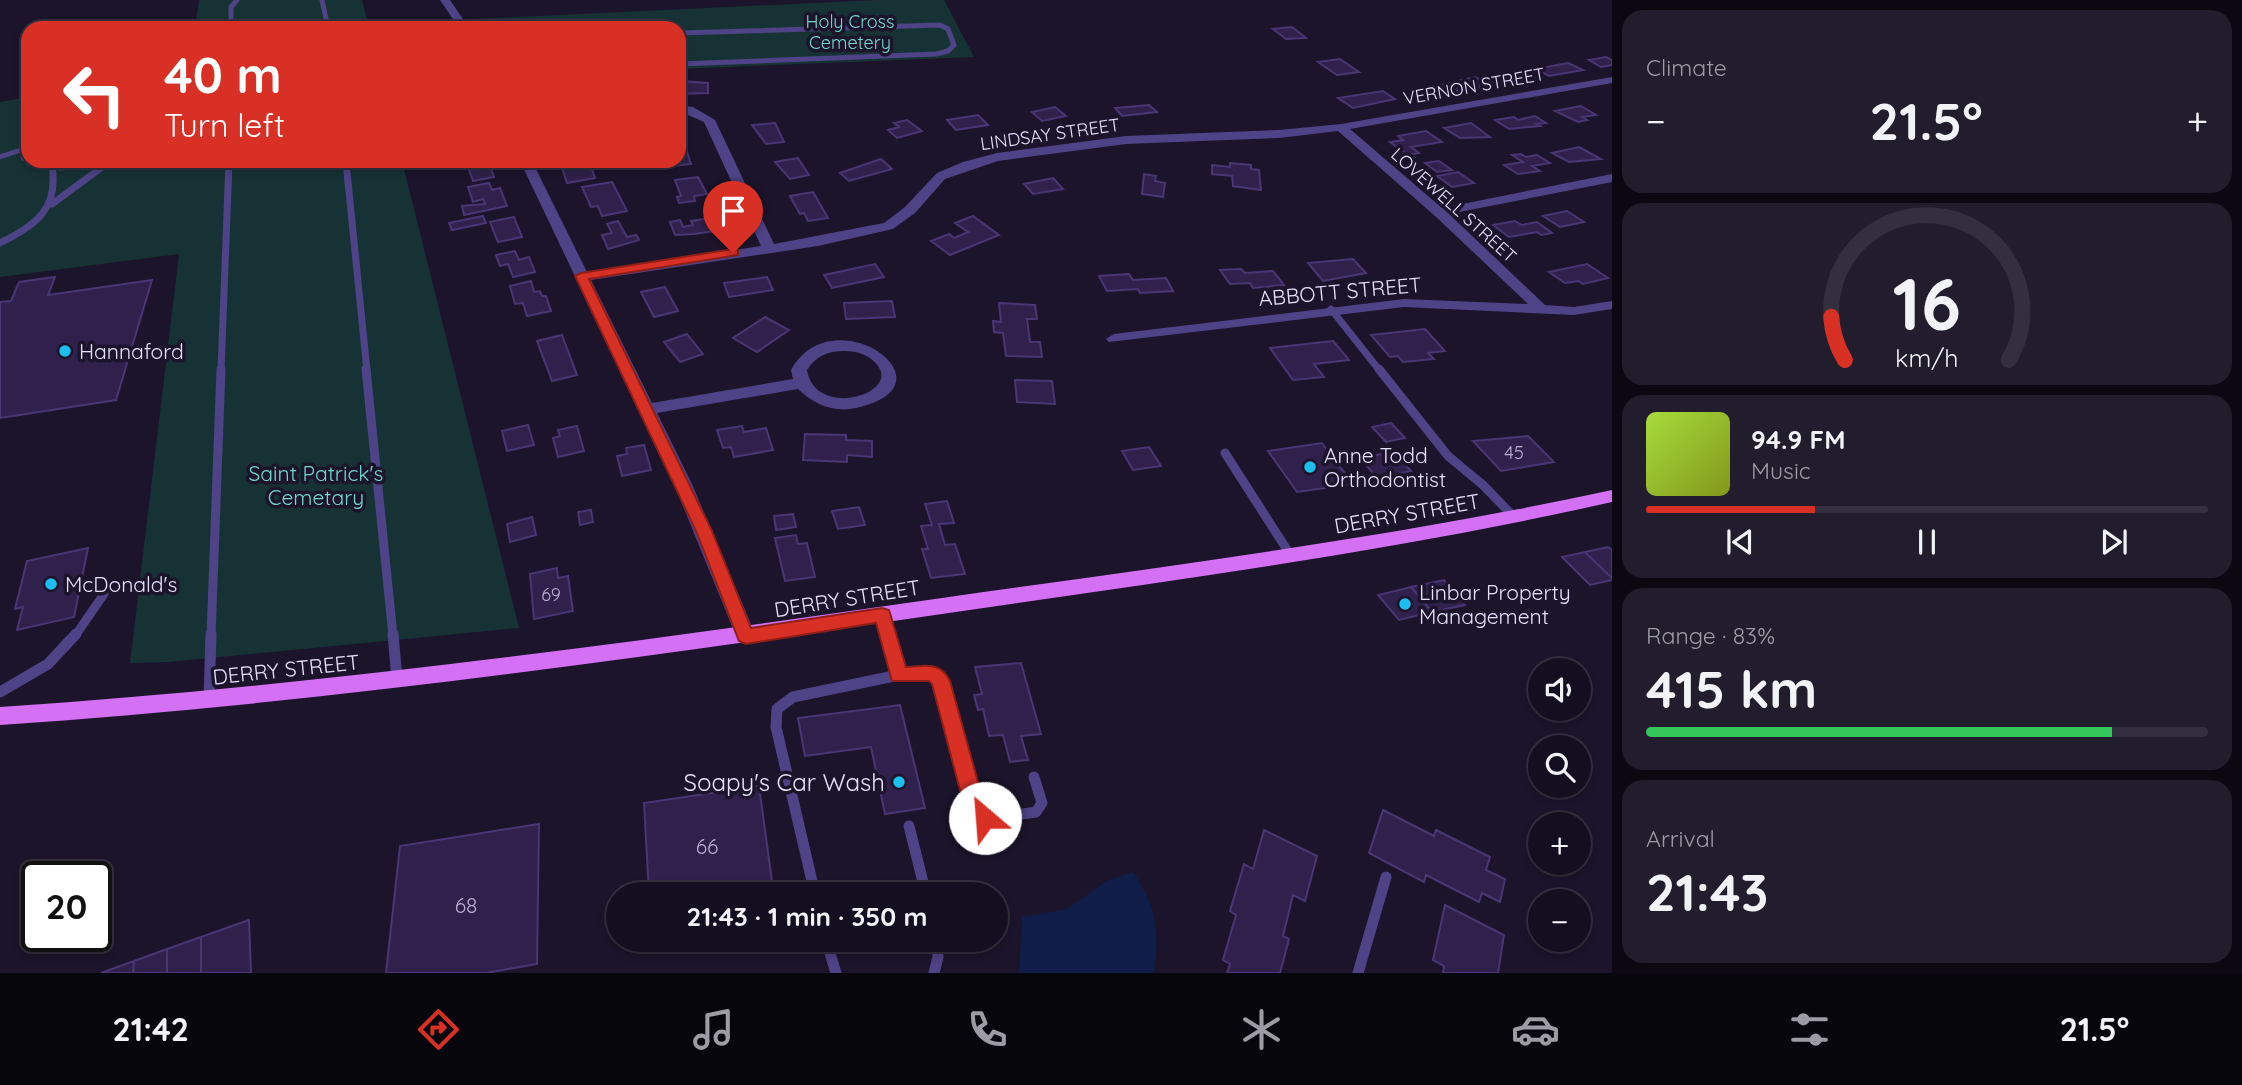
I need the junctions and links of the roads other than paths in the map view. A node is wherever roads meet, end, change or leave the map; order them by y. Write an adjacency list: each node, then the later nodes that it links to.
1 (237, 0): 4 (lane)
2 (322, 0): 5 (lane)
3 (445, 0): 6 (street)
4 (231, 21)
5 (326, 21)
6 (459, 21)
7 (686, 33): 8 (lane)
8 (686, 64)
9 (1612, 80): 11 (street, VERNON STREET)
10 (686, 109): 24 (street)
11 (1341, 127): 22 (street, LOVEWELL STREET); 24 (street, LINDSAY STREET)
12 (21, 150): 13 (lane)
13 (0, 158): 14 (lane)
14 (21, 158)
15 (52, 168): 21 (lane)
16 (101, 168): 21 (lane)
17 (229, 168): 42 (lane)
18 (347, 168): 40 (lane)
19 (529, 168): 25 (street)
20 (1612, 178): 22 (street)
21 (52, 204): 23 (lane)
22 (1439, 212): 28 (street, LOVEWELL STREET)
23 (0, 243)
24 (769, 248): 25 (street, LINDSAY STREET)
25 (581, 276): 31 (street)
26 (1612, 305): 28 (street, ABBOTT STREET)
27 (1331, 309): 28 (street, ABBOTT STREET); 29 (street, ABBOTT STREET); 34 (lane)
28 (1542, 310)
29 (1114, 339)
30 (800, 383): 30 (street); 31 (street)
31 (647, 410): 38 (street)
32 (1225, 453): 35 (lane)
33 (1612, 496): 34 (main road, DERRY STREET)
34 (1514, 517): 35 (main road, DERRY STREET)
35 (1292, 555): 37 (main road, DERRY STREET)
36 (104, 594): 41 (lane)
37 (882, 615): 38 (main road, DERRY STREET); 39 (lane)
38 (746, 636): 40 (main road, DERRY STREET)
39 (899, 675): 44 (lane); 47 (lane)
40 (397, 681): 42 (main road, DERRY STREET)
41 (0, 692)
42 (209, 700): 43 (main road, DERRY STREET)
43 (0, 716)
44 (1034, 777)
45 (909, 826): 48 (lane)
46 (1386, 877): 53 (lane)
47 (812, 882)
48 (923, 882)
49 (830, 952): 51 (lane)
50 (938, 952): 52 (lane)
51 (836, 973)
52 (934, 973)
53 (1358, 973)

